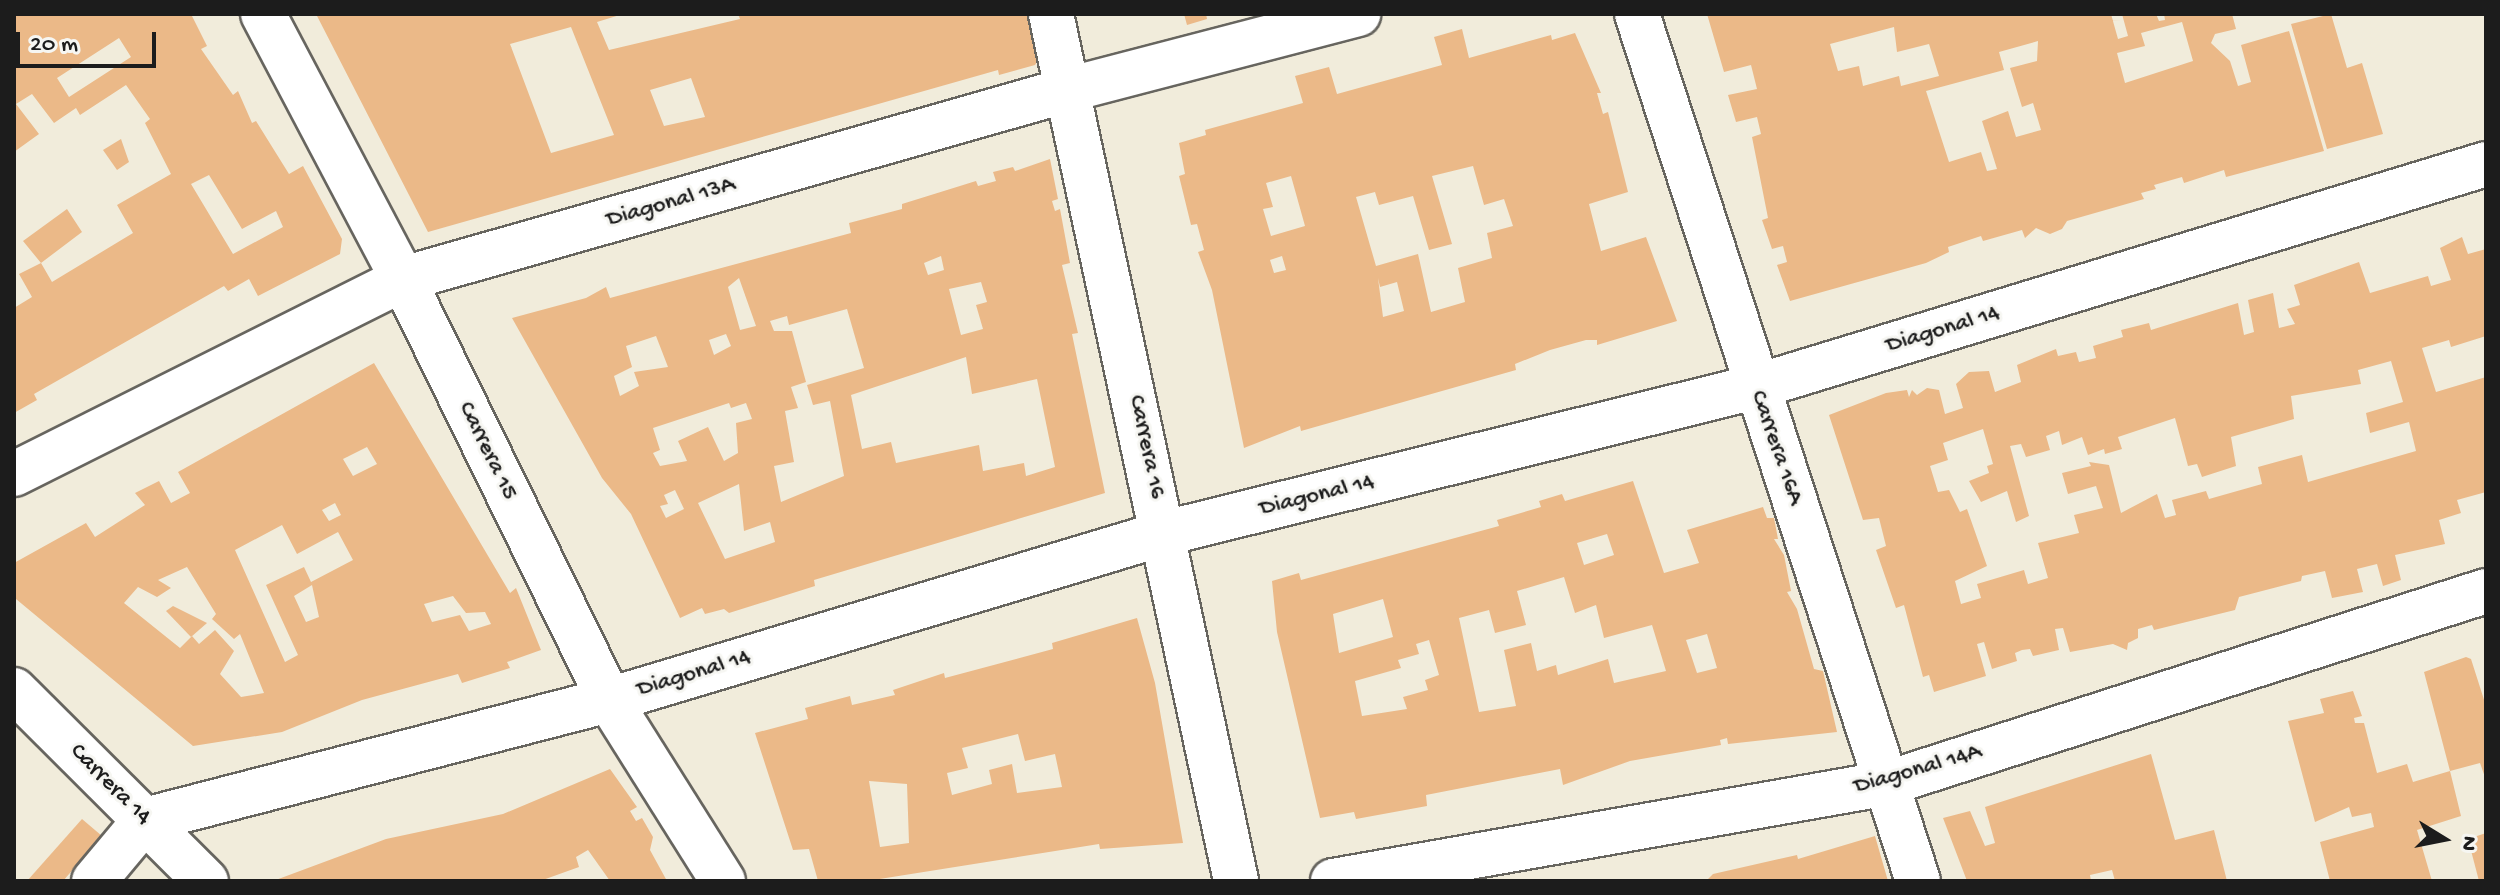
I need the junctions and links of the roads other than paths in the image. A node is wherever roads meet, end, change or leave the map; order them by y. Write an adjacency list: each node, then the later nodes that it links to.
1 (263, 14): 7 (street, Carrera 15)
2 (1051, 14): 5 (street, Carrera 16)
3 (1358, 14): 5 (street, Diagonal 13A)
4 (1637, 14): 8 (street, Carrera 16A)
5 (1067, 90): 7 (street, Diagonal 13A); 10 (street, Carrera 16)
6 (2486, 164): 8 (street, Diagonal 14)
7 (403, 279): 9 (street, Diagonal 13A); 13 (street, Carrera 15)
8 (1755, 387): 10 (street, Diagonal 14); 14 (street, Carrera 16A)
9 (14, 474)
10 (1165, 533): 13 (street, Diagonal 14); 19 (street, Carrera 16)
11 (2486, 591): 14 (street, Diagonal 14A)
12 (14, 690): 15 (street, Carrera 14)
13 (609, 700): 15 (street, Diagonal 14); 18 (street, Carrera 15)
14 (1888, 783): 20 (street, Diagonal 14A); 21 (street, Carrera 16A)
15 (145, 820): 16 (street); 17 (street, Carrera 14)
16 (94, 881)
17 (206, 881)
18 (723, 881)
19 (1236, 881)
20 (1333, 881)
21 (1918, 881)

